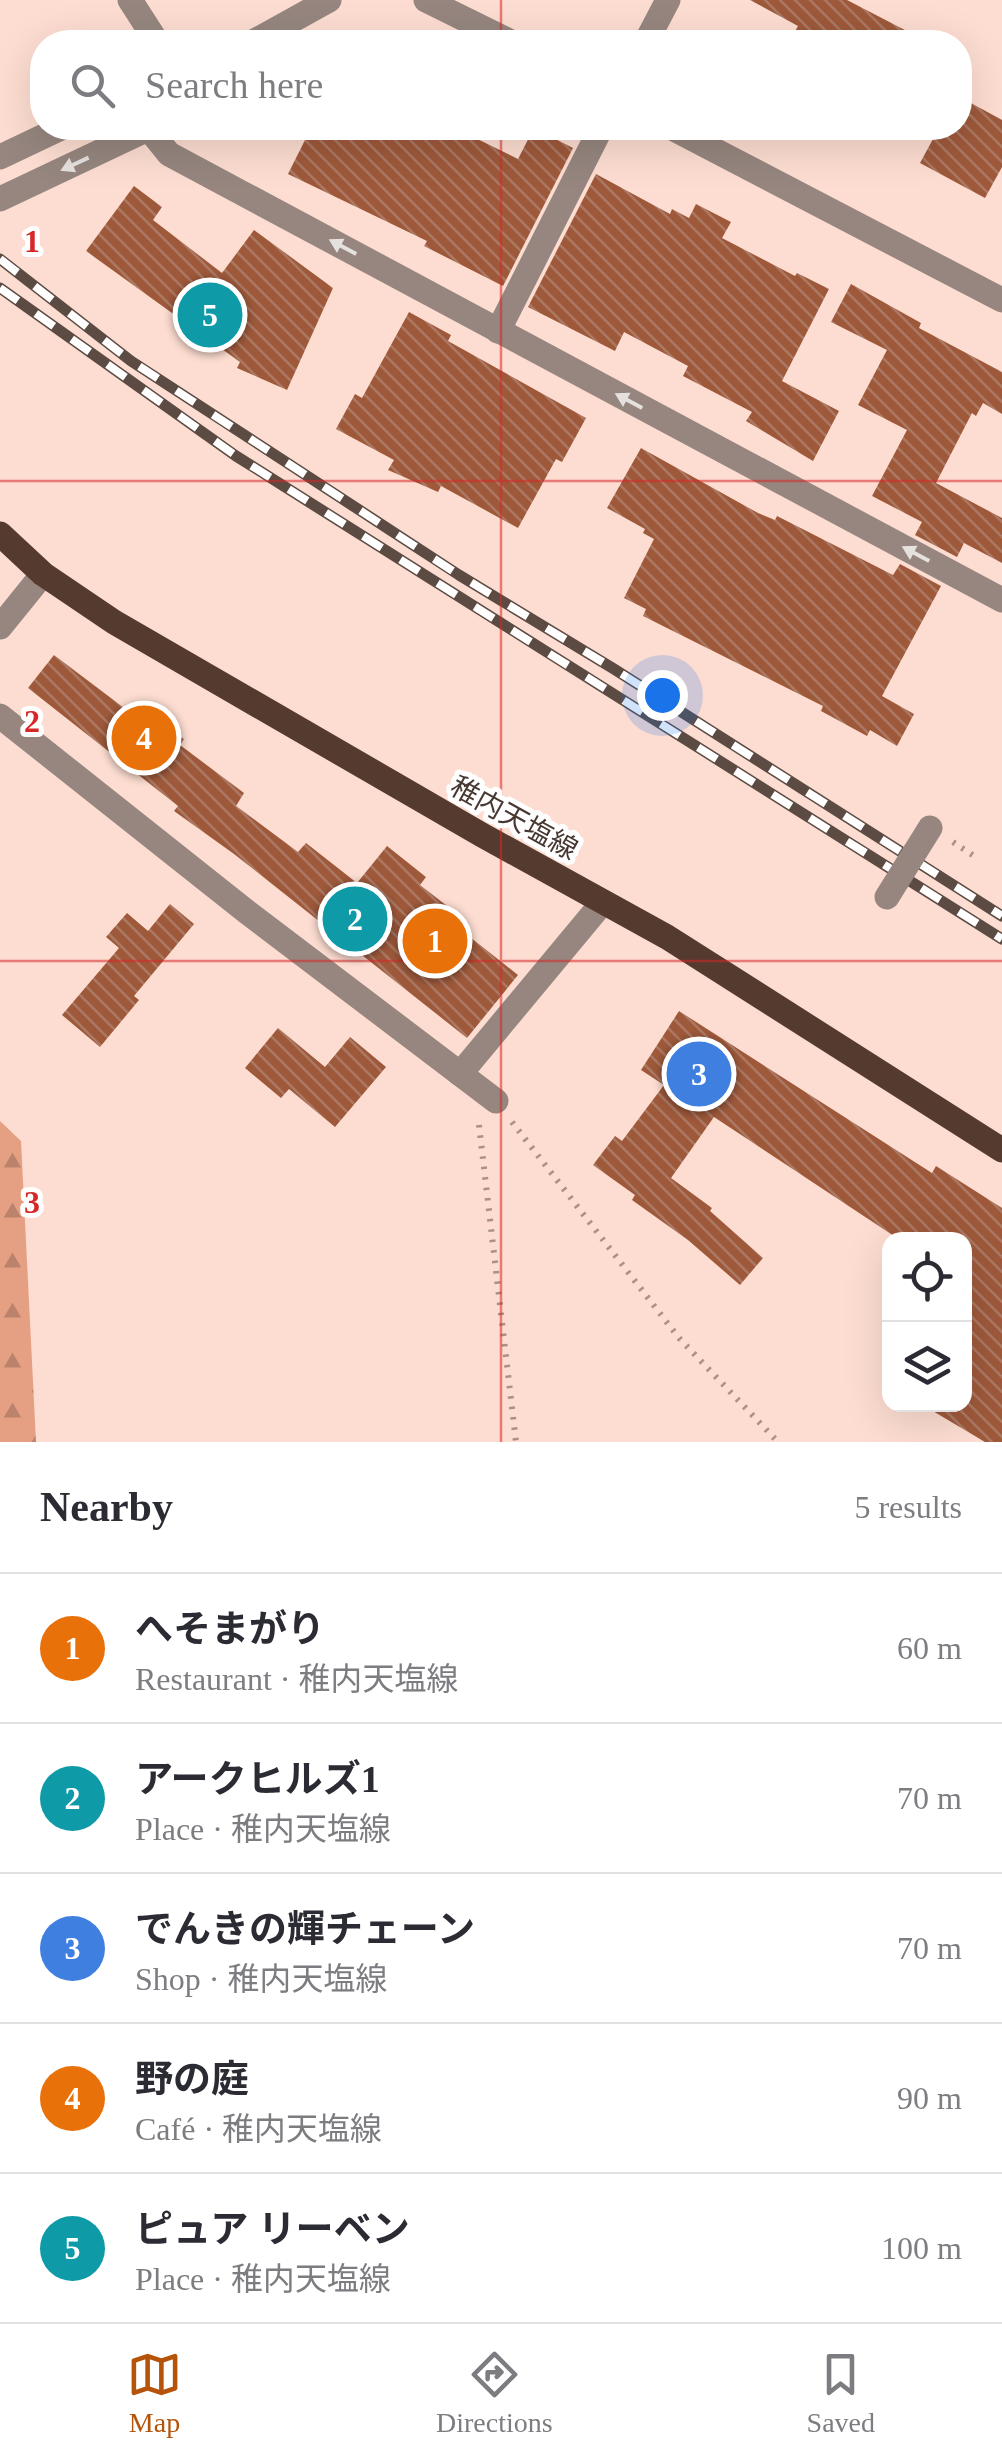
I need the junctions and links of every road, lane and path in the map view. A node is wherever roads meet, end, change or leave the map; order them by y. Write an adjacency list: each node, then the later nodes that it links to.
1 (130, 0): 5 (street)
2 (328, 0): 6 (street)
3 (426, 0): 7 (street)
4 (668, 0): 8 (street)
5 (149, 30)
6 (274, 30)
7 (486, 30)
8 (652, 30)
9 (36, 140): 14 (street)
10 (124, 140): 15 (street, one-way to 15)
11 (158, 140): 17 (street, one-way to 11)
12 (596, 140): 17 (street)
13 (695, 140): 16 (street)
14 (0, 157)
15 (0, 199)
16 (1002, 300)
17 (498, 330): 20 (street, one-way to 17)
18 (0, 534): 19 (main road, 稚内天塩線)
19 (43, 574): 21 (street); 25 (main road, 稚内天塩線)
20 (1000, 593)
21 (0, 626)
22 (0, 716): 26 (street)
23 (930, 828): 24 (street, bridge)
24 (887, 896)
25 (603, 902): 26 (street); 28 (main road, 稚内天塩線)
26 (467, 1079): 27 (street); 29 (path)
27 (496, 1102): 30 (path)
28 (1002, 1150)
29 (516, 1442)
30 (778, 1442)

